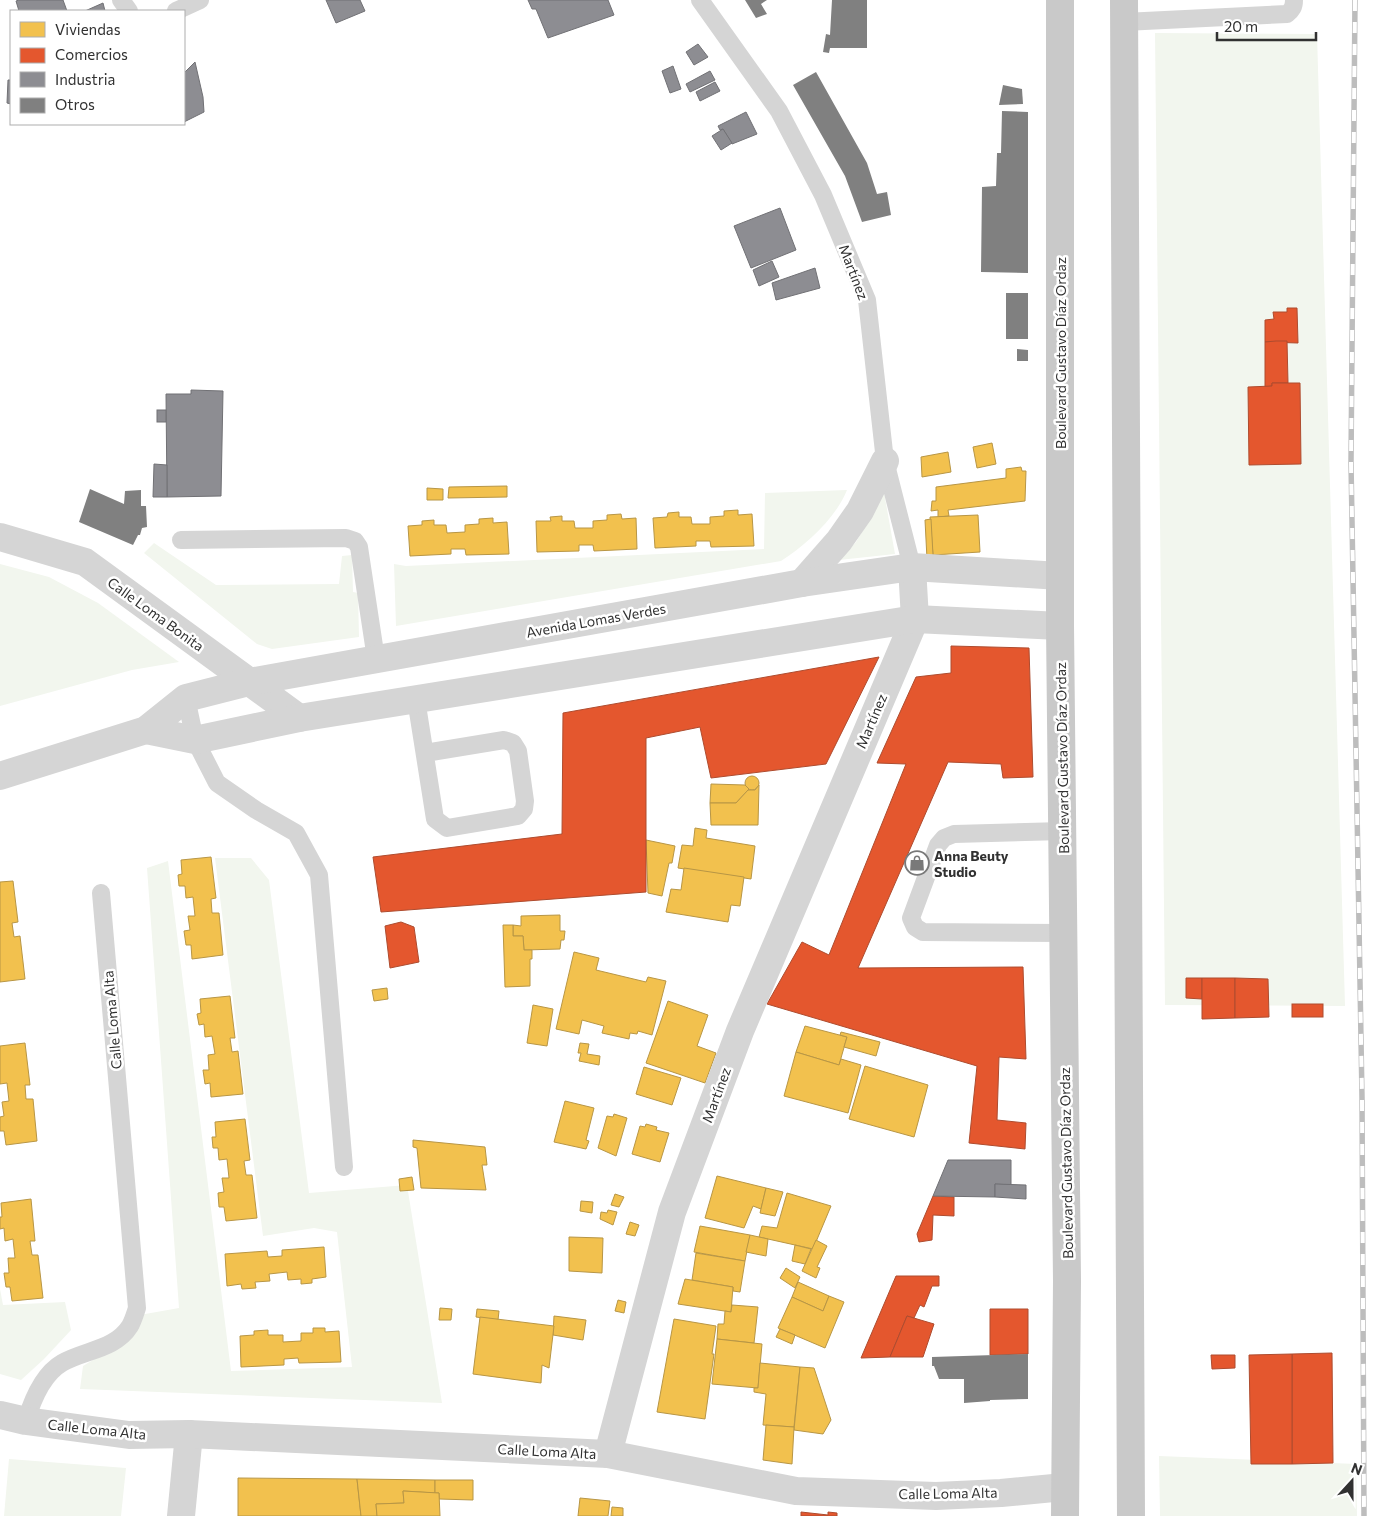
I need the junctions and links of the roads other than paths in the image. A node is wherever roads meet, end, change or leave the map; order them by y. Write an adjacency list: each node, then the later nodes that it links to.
1 (200, 0): 5 (lane)
2 (700, 0): 7 (lane, Martínez)
3 (1060, 0): 11 (main road, Boulevard Gustavo Díaz Ordaz)
4 (1294, 0): 6 (lane)
5 (178, 10)
6 (1124, 11): 35 (main road)
7 (885, 461): 10 (lane, Martínez); 12 (street)
8 (0, 537): 16 (street, Calle Loma Bonita)
9 (180, 540): 15 (lane)
10 (912, 567): 11 (street, Avenida Lomas Verdes); 12 (street, Avenida Lomas Verdes); 13 (street, Martínez)
11 (1060, 576): 14 (main road, Boulevard Gustavo Díaz Ordaz)
12 (802, 583): 15 (street, Avenida Lomas Verdes)
13 (915, 619): 14 (street, Avenida Lomas Verdes); 18 (street, Avenida Lomas Verdes); 31 (street, Martínez)
14 (1060, 626): 24 (main road, Boulevard Gustavo Díaz Ordaz)
15 (376, 659): 16 (street, Avenida Lomas Verdes)
16 (249, 682): 17 (street, Avenida Lomas Verdes); 19 (street, Calle Loma Bonita)
17 (186, 698): 20 (street, Avenida Lomas Verdes); 21 (lane)
18 (416, 699): 19 (street, Avenida Lomas Verdes); 22 (lane)
19 (299, 718): 21 (street, Avenida Lomas Verdes)
20 (146, 730): 21 (street, Avenida Lomas Verdes); 23 (street, Avenida Lomas Verdes)
21 (195, 740): 27 (lane)
22 (425, 753): 22 (lane)
23 (0, 776)
24 (1063, 831): 26 (main road, Boulevard Gustavo Díaz Ordaz); 26 (lane)
25 (101, 894): 29 (lane, Calle Loma Alta)
26 (1064, 933): 32 (main road, Boulevard Gustavo Díaz Ordaz)
27 (344, 1168)
28 (0, 1415): 29 (street, Calle Loma Alta)
29 (26, 1421): 30 (street, Calle Loma Alta)
30 (189, 1434): 31 (street, Calle Loma Alta); 33 (street)
31 (608, 1454): 32 (street, Calle Loma Alta)
32 (1064, 1487): 34 (main road, Boulevard Gustavo Díaz Ordaz)
33 (181, 1516)
34 (1065, 1516)
35 (1131, 1516)

